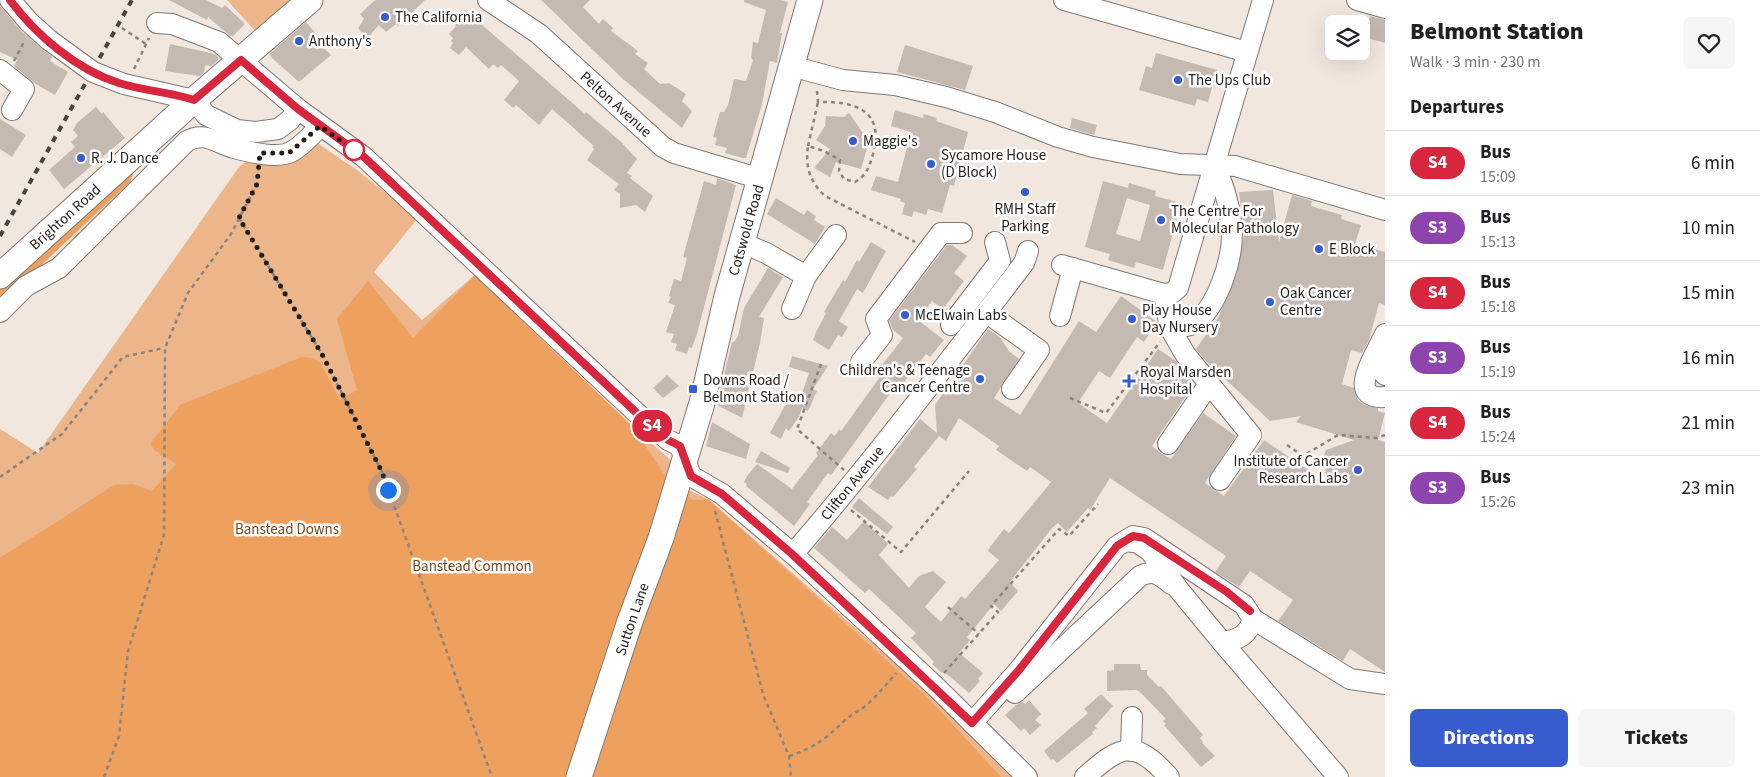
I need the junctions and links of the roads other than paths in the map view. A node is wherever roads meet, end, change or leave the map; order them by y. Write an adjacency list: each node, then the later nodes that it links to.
1 (10, 0): 14 (street, bridge)
2 (310, 0): 11 (main road, Brighton Road)
3 (488, 0): 19 (street, Pelton Avenue)
4 (810, 0): 12 (main road, Cotswold Road)
5 (1064, 0): 10 (street)
6 (1262, 0): 10 (street)
7 (1357, 0): 8 (street)
8 (1385, 8)
9 (157, 23): 11 (street)
10 (1247, 52): 18 (street)
11 (241, 60): 14 (main road, Brighton Road); 15 (street)
12 (802, 69): 18 (street); 19 (main road, Cotswold Road)
13 (4, 72): 16 (street)
14 (194, 100): 15 (street); 26 (main road, Brighton Road)
15 (298, 109): 17 (street)
16 (12, 110)
17 (320, 126): 30 (street); 43 (street)
18 (1215, 166): 20 (street); 28 (street); 34 (street)
19 (761, 179): 24 (main road, Cotswold Road)
20 (1384, 211)
21 (962, 233): 37 (street)
22 (836, 235): 27 (street)
23 (995, 242): 33 (street)
24 (743, 243): 27 (street); 43 (main road, Cotswold Road)
25 (1028, 252): 31 (street, Clifton Avenue)
26 (0, 276)
27 (806, 276): 29 (street)
28 (1164, 294): 32 (street); 34 (street)
29 (792, 309)
30 (0, 312)
31 (986, 312): 40 (street); 46 (street, Clifton Avenue)
32 (1060, 316)
33 (951, 325)
34 (1170, 328): 39 (street)
35 (1385, 334): 36 (street)
36 (1376, 355): 38 (street); 41 (street)
37 (861, 362)
38 (1385, 375)
39 (1209, 384): 42 (street); 44 (street)
40 (1012, 389)
41 (1385, 397)
42 (1168, 444)
43 (684, 461): 46 (street); 54 (main road, Sutton Lane)
44 (1220, 480)
45 (1117, 546): 47 (street); 48 (street); 52 (street)
46 (792, 554): 52 (street)
47 (1179, 590): 49 (street); 52 (street)
48 (1253, 619): 49 (street); 50 (street)
49 (1222, 642): 58 (street)
50 (1380, 687)
51 (1132, 717): 53 (street)
52 (979, 723): 55 (street)
53 (1131, 751): 56 (street); 57 (street)
54 (579, 777)
55 (1028, 777)
56 (1085, 777)
57 (1169, 777)
58 (1338, 777)

